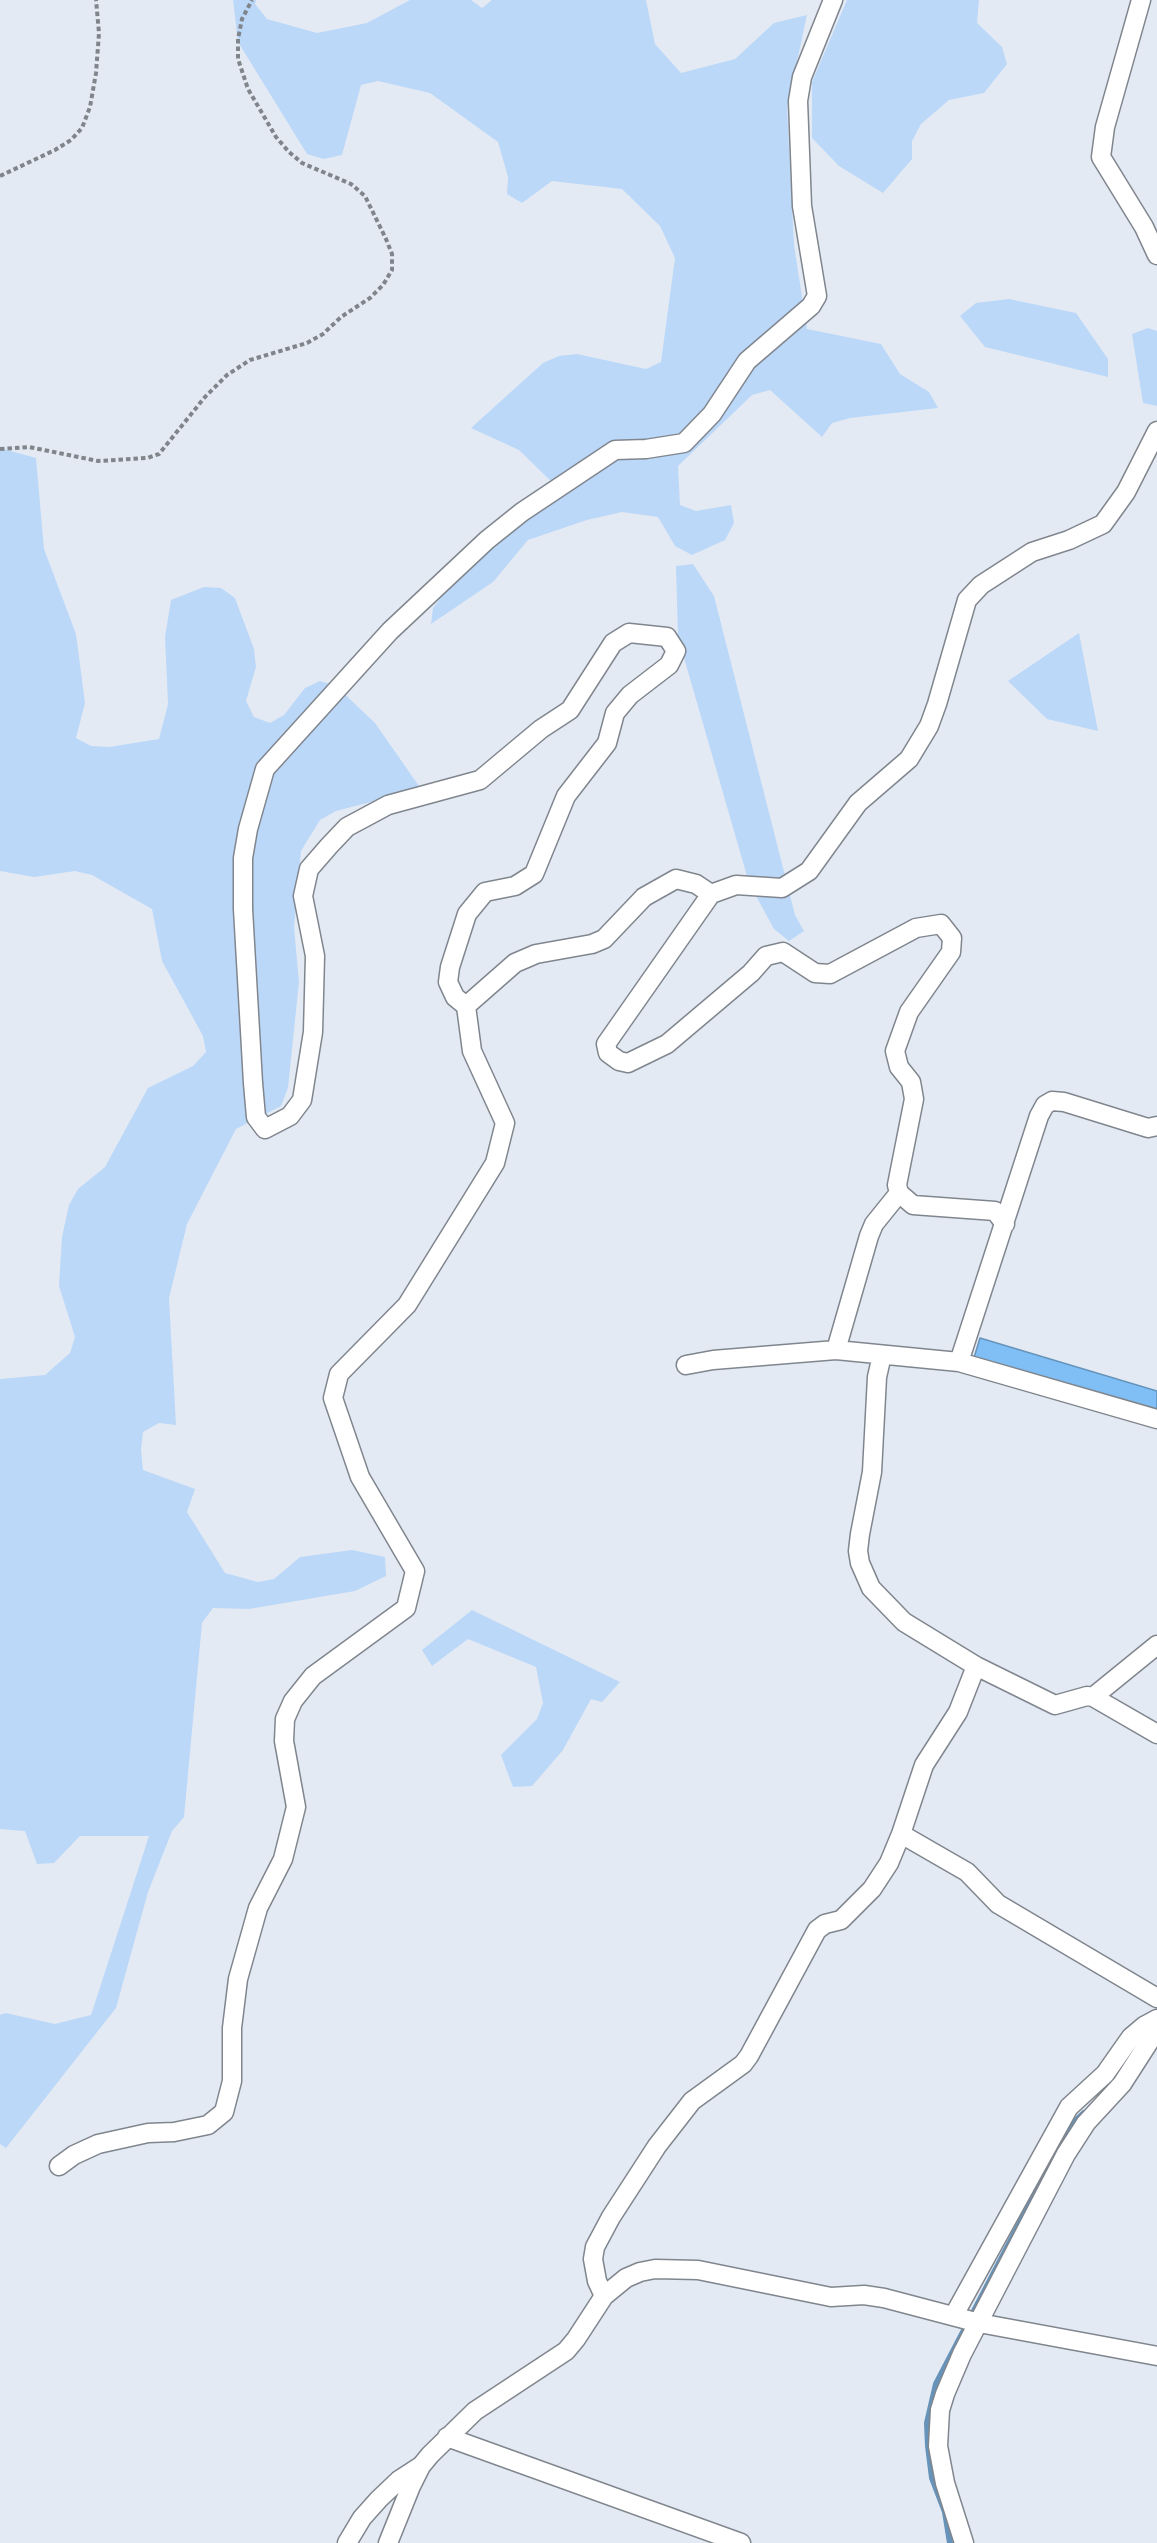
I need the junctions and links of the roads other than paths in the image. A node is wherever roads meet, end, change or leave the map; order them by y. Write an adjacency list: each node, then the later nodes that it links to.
1 (833, 0): 6 (street)
2 (1141, 0): 3 (street)
3 (1157, 255)
4 (1157, 431): 5 (street)
5 (711, 894): 6 (street); 8 (street)
6 (466, 1006): 22 (street)
7 (1157, 1126): 9 (street)
8 (899, 1193): 9 (street); 10 (street)
9 (1005, 1224): 12 (street)
10 (836, 1350): 11 (street); 13 (street)
11 (882, 1355): 12 (street); 16 (street)
12 (958, 1362): 14 (street)
13 (686, 1365)
14 (1157, 1419)
15 (1157, 1645): 17 (street)
16 (976, 1666): 17 (street); 19 (street)
17 (1093, 1697): 18 (street)
18 (1157, 1734)
19 (901, 1834): 20 (street); 23 (street)
20 (1157, 1998)
21 (1157, 2021): 24 (street); 25 (street)
22 (59, 2166)
23 (604, 2296): 24 (street); 27 (street)
24 (954, 2315): 25 (street)
25 (980, 2322): 26 (street); 32 (street)
26 (1157, 2356)
27 (447, 2437): 28 (street); 31 (street)
28 (421, 2466): 29 (street); 30 (street)
29 (347, 2543)
30 (388, 2543)
31 (741, 2543)
32 (964, 2543)

